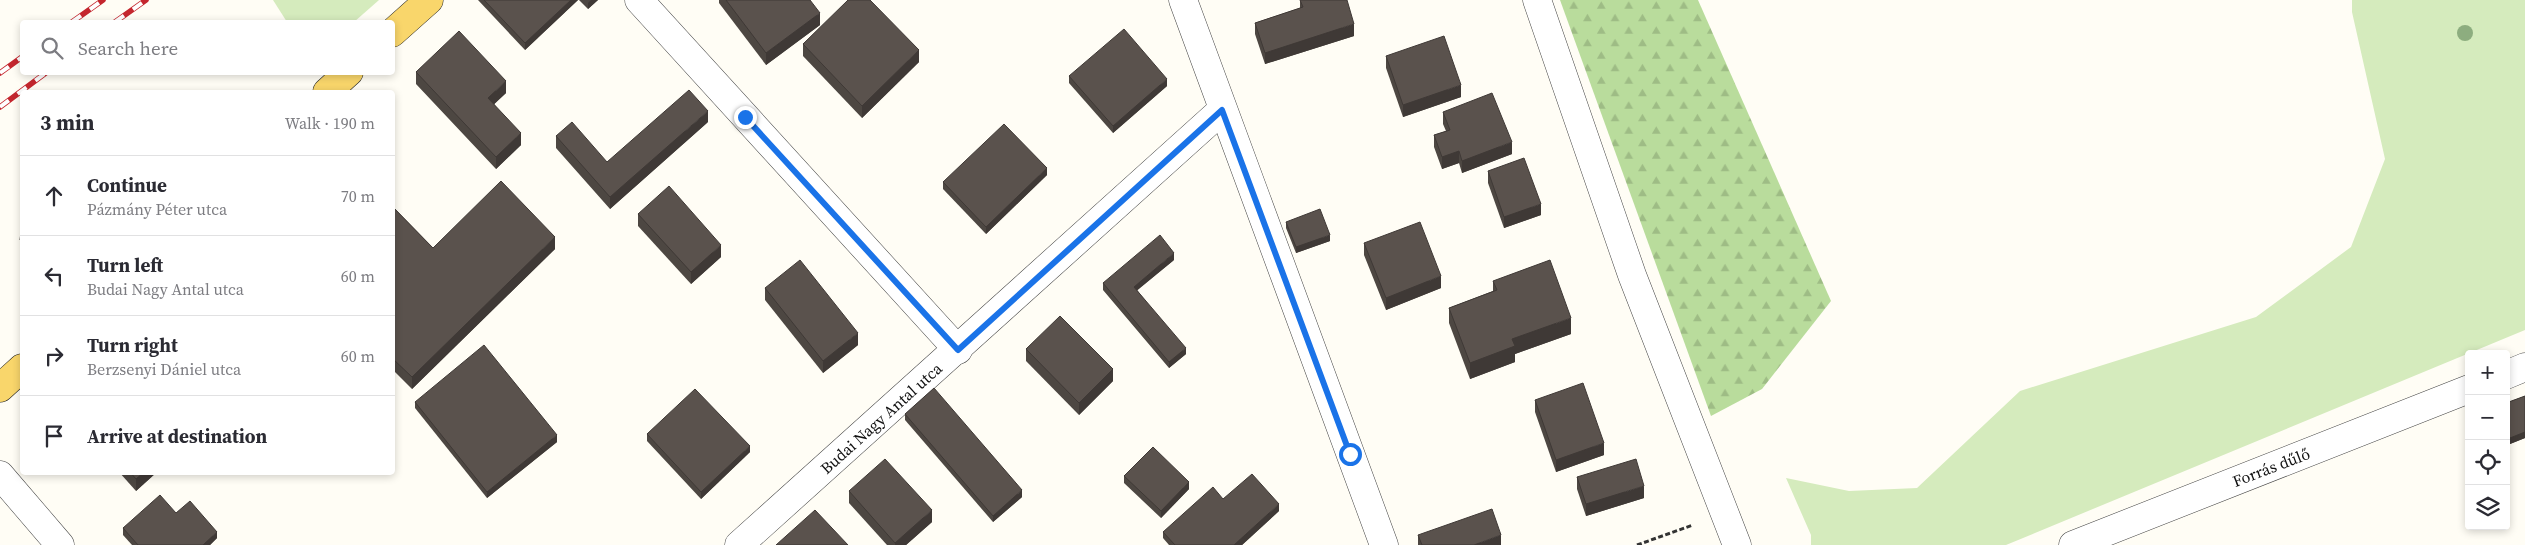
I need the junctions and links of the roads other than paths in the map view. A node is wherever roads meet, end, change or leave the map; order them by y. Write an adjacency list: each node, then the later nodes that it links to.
1 (429, 0): 5 (main road)
2 (639, 0): 9 (street)
3 (1183, 0): 8 (street)
4 (1537, 0): 19 (street)
5 (395, 30)
6 (346, 75): 7 (main road)
7 (328, 90)
8 (1222, 110): 9 (street, Budai Nagy Antal utca); 18 (street)
9 (958, 350): 17 (street, Budai Nagy Antal utca)
10 (2525, 367): 12 (street)
11 (20, 370): 13 (main road)
12 (2510, 373)
13 (0, 388)
14 (2465, 392): 20 (street, Forrás dűlő)
15 (0, 475): 16 (street)
16 (60, 545)
17 (739, 545)
18 (1384, 545)
19 (1737, 545)
20 (2074, 545)

